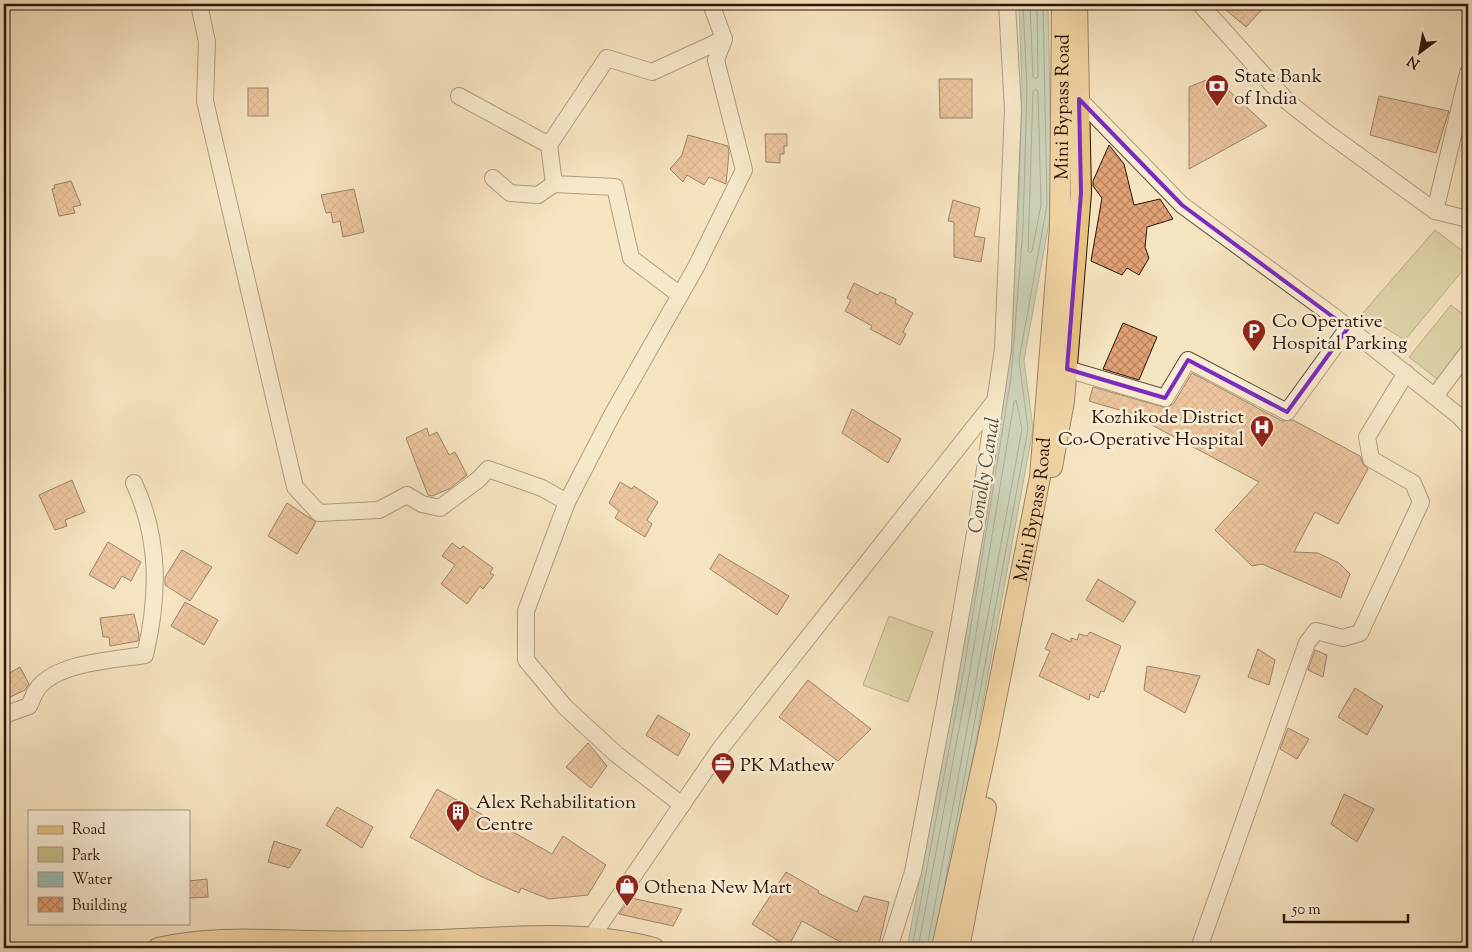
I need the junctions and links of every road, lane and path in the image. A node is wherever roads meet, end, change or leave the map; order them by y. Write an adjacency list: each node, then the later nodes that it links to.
1 (199, 4): 25 (street)
2 (711, 4): 7 (street)
3 (1007, 4): 22 (street)
4 (1062, 4): 32 (main road, Mini Bypass Road)
5 (1077, 4): 10 (main road, Mini Bypass Road)
6 (1200, 4): 14 (street)
7 (724, 39): 11 (street); 16 (street)
8 (1468, 73): 14 (street)
9 (459, 96): 11 (street)
10 (1079, 99): 17 (street); 19 (main road, Mini Bypass Road)
11 (550, 145): 13 (street)
12 (493, 178): 13 (street)
13 (554, 184): 16 (street)
14 (1435, 212): 15 (street)
15 (1468, 219)
16 (680, 295): 25 (street)
17 (1348, 328): 19 (street); 20 (street)
18 (1468, 352): 21 (street)
19 (1067, 369): 33 (main road, Mini Bypass Road)
20 (1406, 373): 21 (street); 34 (street)
21 (1435, 396): 23 (street)
22 (995, 400): 27 (street); 31 (street)
23 (1468, 426)
24 (134, 483): 26 (street)
25 (567, 502): 27 (street)
26 (4, 715)
27 (682, 805): 28 (street)
28 (587, 943): 29 (main road); 30 (main road)
29 (158, 948)
30 (654, 948)
31 (889, 948)
32 (942, 948)
33 (959, 948)
34 (1198, 948)

